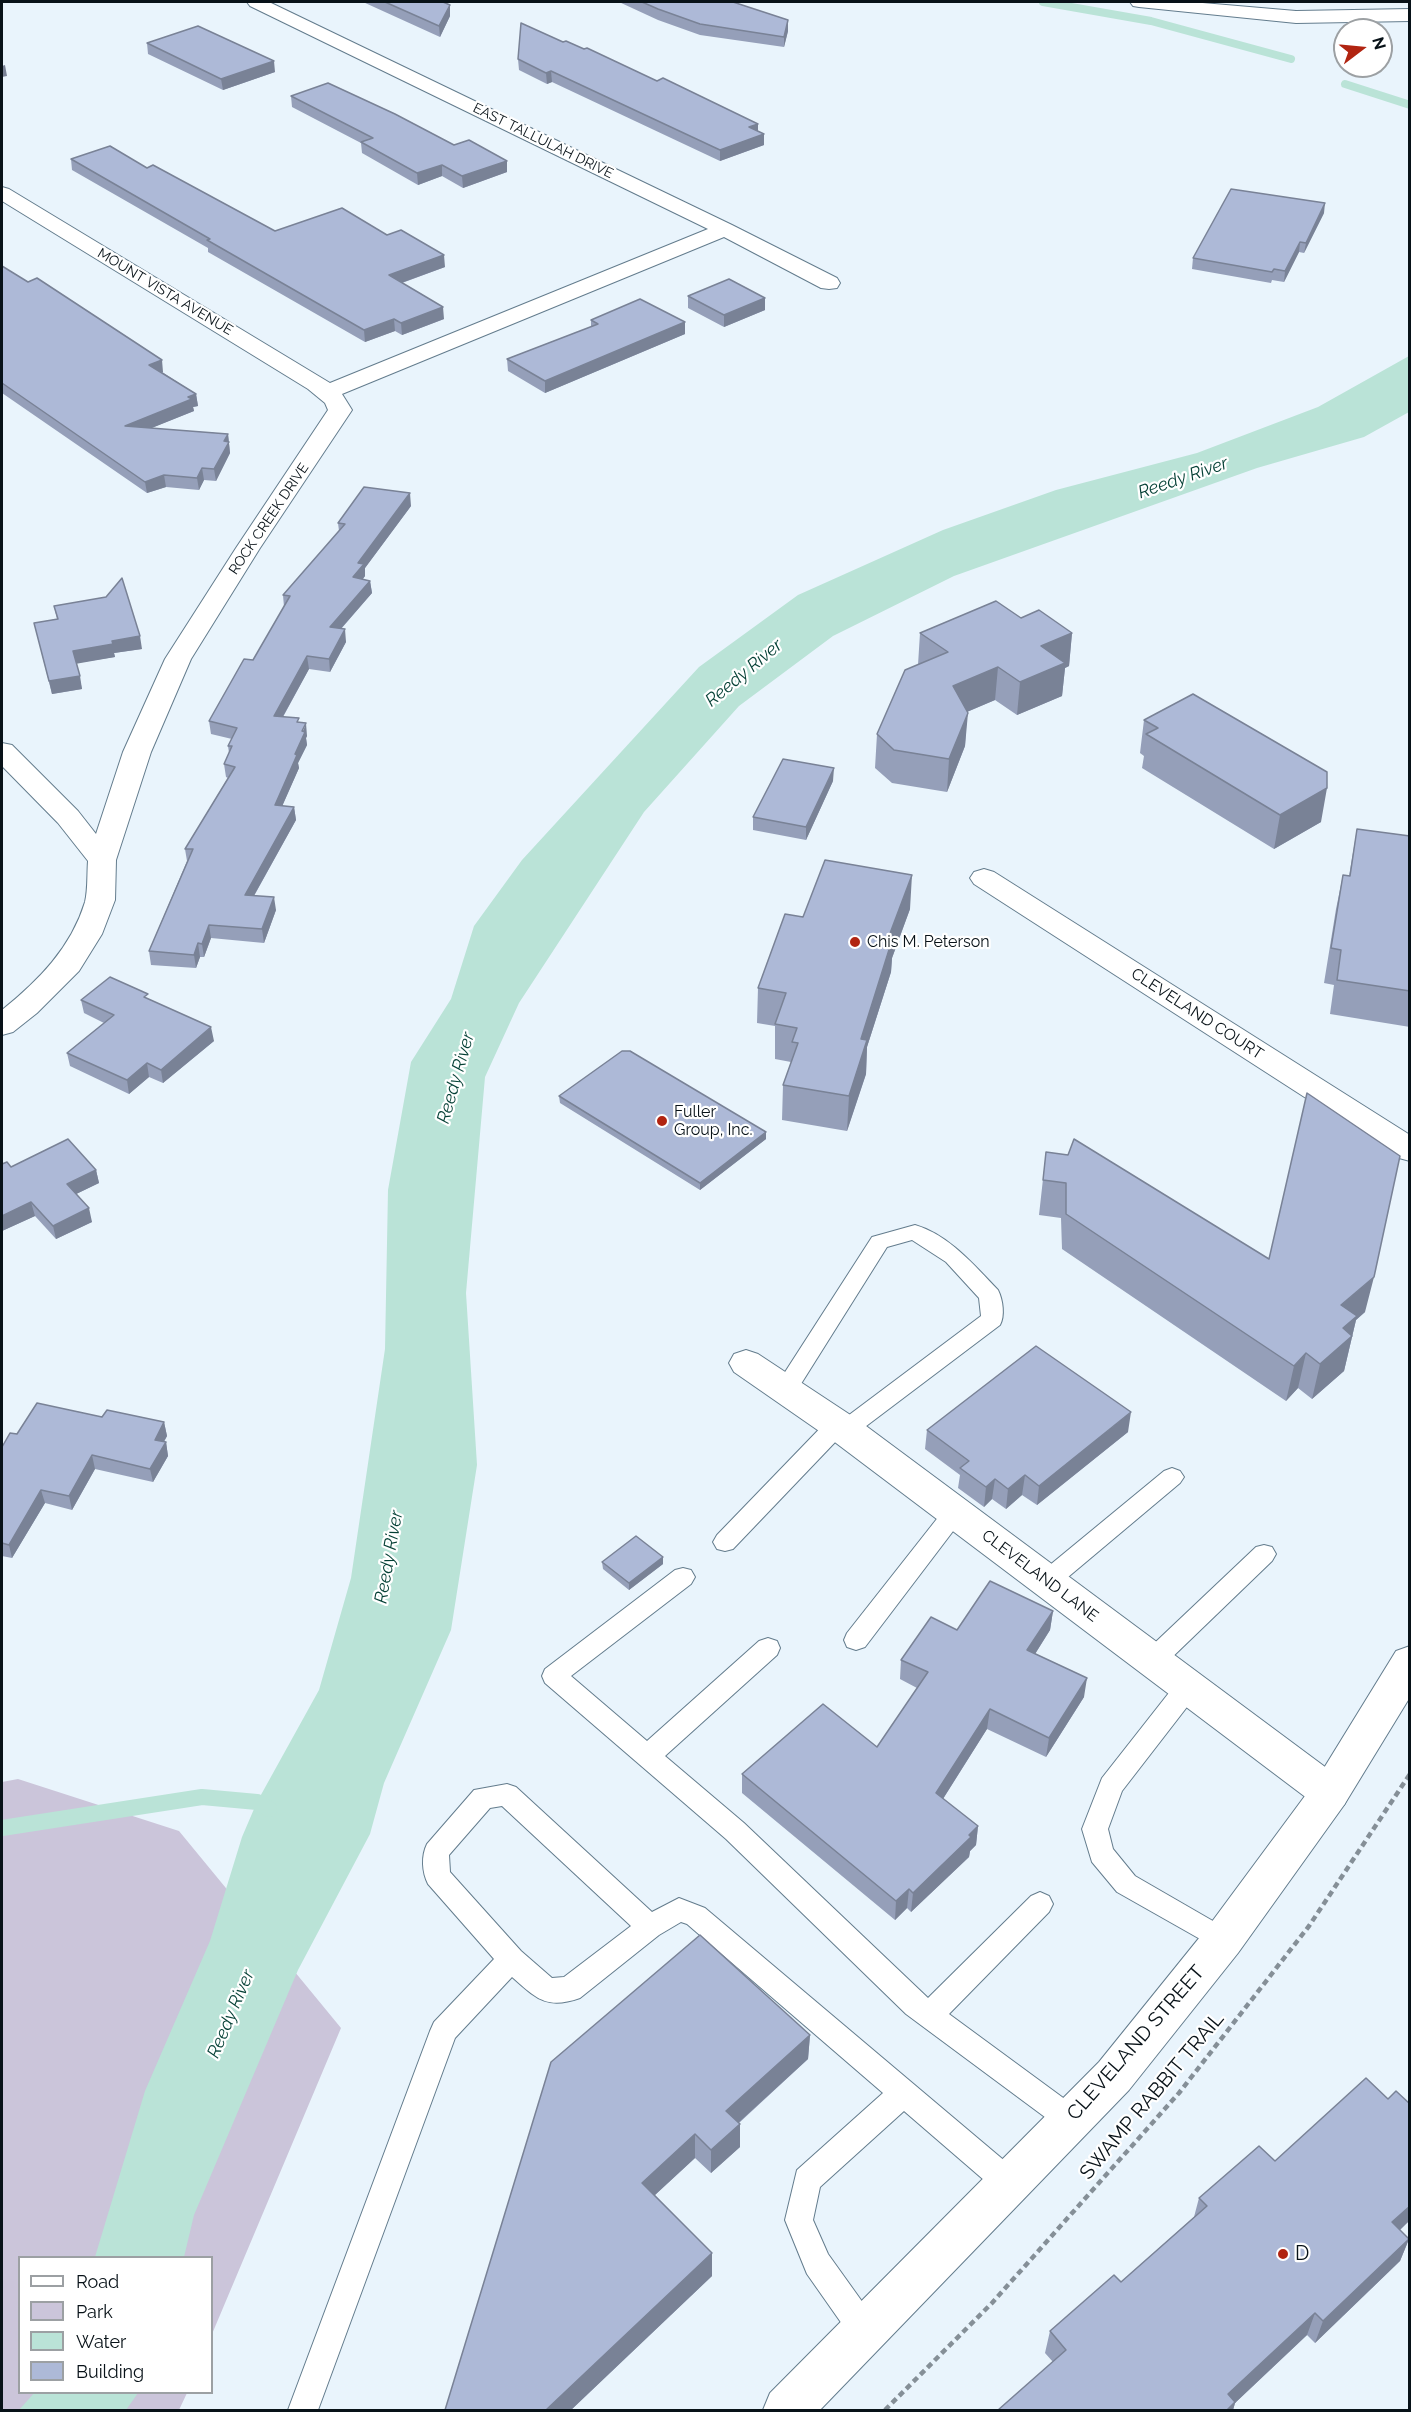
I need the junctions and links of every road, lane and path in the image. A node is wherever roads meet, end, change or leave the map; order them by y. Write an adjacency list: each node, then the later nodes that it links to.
1 (256, 2): 5 (street, EAST TALLULAH DRIVE)
2 (1139, 2): 3 (street)
3 (1410, 15)
4 (2, 193): 7 (street, MOUNT VISTA AVENUE)
5 (725, 229): 6 (street, EAST TALLULAH DRIVE); 7 (street)
6 (829, 283)
7 (327, 392): 9 (street, ROCK CREEK DRIVE)
8 (2, 750): 9 (street)
9 (102, 860): 11 (street, ROCK CREEK DRIVE)
10 (984, 878): 12 (street, CLEVELAND COURT)
11 (2, 1025)
12 (1410, 1150)
13 (746, 1363): 14 (street, CLEVELAND LANE)
14 (786, 1389): 15 (street, CLEVELAND LANE); 15 (lane)
15 (842, 1427): 17 (street, CLEVELAND LANE); 18 (lane)
16 (1172, 1477): 21 (lane)
17 (955, 1512): 21 (street, CLEVELAND LANE); 22 (lane)
18 (725, 1542)
19 (1264, 1554): 24 (lane)
20 (683, 1577): 27 (lane)
21 (1047, 1581): 24 (street, CLEVELAND LANE)
22 (856, 1640)
23 (768, 1648): 27 (lane)
24 (1153, 1660): 26 (street, CLEVELAND LANE)
25 (1410, 1662): 29 (street, CLEVELAND STREET)
26 (1188, 1687): 29 (street, CLEVELAND LANE); 32 (lane)
27 (647, 1756): 34 (lane)
28 (1410, 1774): 41 (path, SWAMP RABBIT TRAIL)
29 (1330, 1793): 32 (street, CLEVELAND STREET)
30 (1040, 1904): 34 (lane)
31 (650, 1927): 33 (lane); 33 (lane); 35 (lane)
32 (1223, 1940): 36 (street, CLEVELAND STREET)
33 (511, 1959): 39 (lane)
34 (930, 2015): 36 (lane)
35 (903, 2093): 37 (lane); 38 (lane)
36 (1071, 2120): 37 (street, CLEVELAND STREET)
37 (1009, 2183): 38 (street, CLEVELAND STREET)
38 (865, 2331): 40 (street, CLEVELAND STREET)
39 (303, 2410)
40 (787, 2410)
41 (885, 2410)

